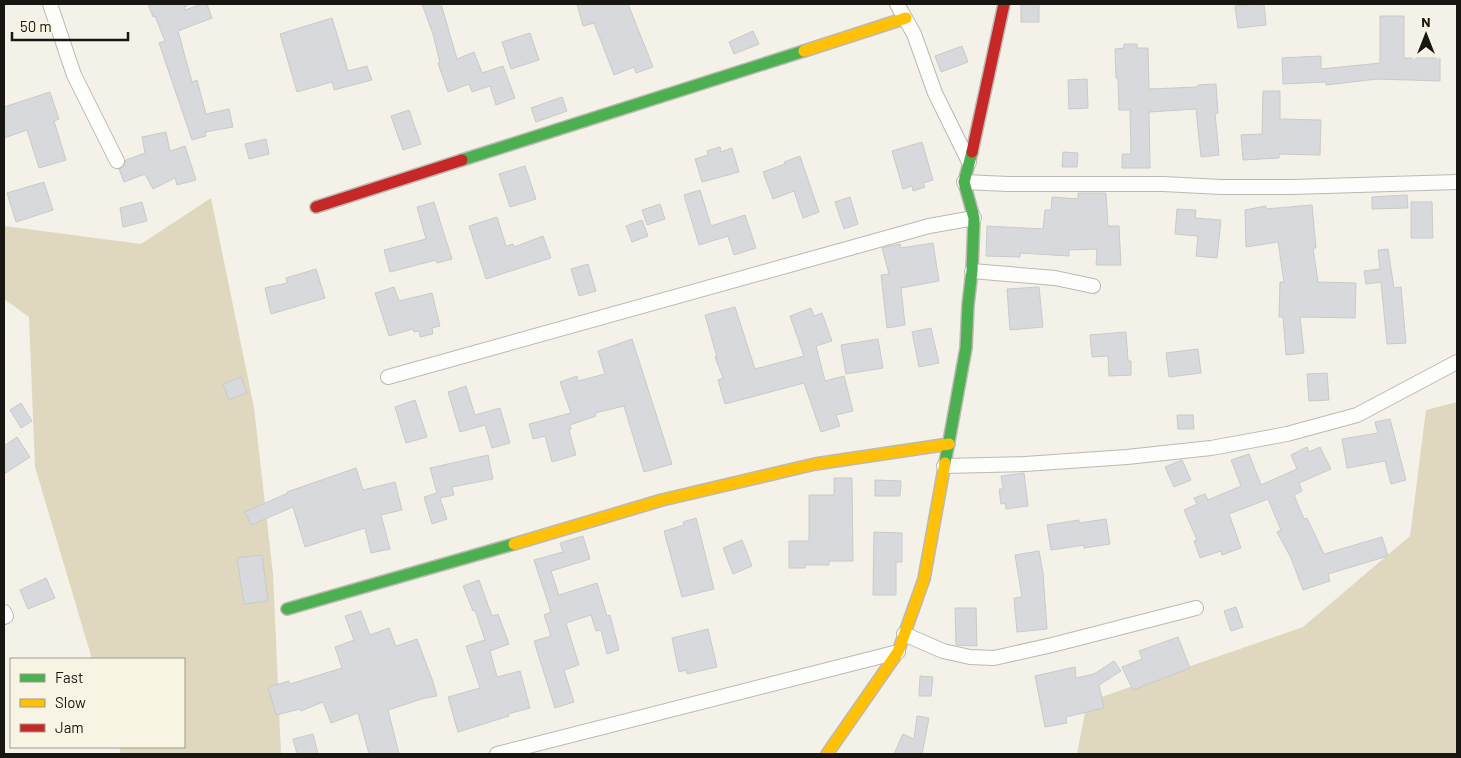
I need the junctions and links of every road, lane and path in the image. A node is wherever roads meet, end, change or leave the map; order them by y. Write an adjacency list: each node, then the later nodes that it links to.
1 (50, 4): 5 (street)
2 (897, 4): 4 (street)
3 (1004, 4): 6 (street)
4 (906, 18): 6 (street); 9 (street)
5 (117, 161)
6 (969, 162): 7 (street)
7 (964, 182): 8 (street); 10 (street)
8 (1457, 182)
9 (316, 207)
10 (974, 218): 11 (street); 14 (street)
11 (972, 271): 12 (street); 15 (street)
12 (1093, 286)
13 (1457, 362): 16 (street)
14 (388, 377)
15 (949, 444): 16 (street); 18 (street)
16 (944, 466): 21 (street)
17 (1196, 608): 21 (street)
18 (287, 609)
19 (4, 612): 20 (street)
20 (4, 617)
21 (904, 634): 22 (street)
22 (898, 652): 23 (street); 24 (street)
23 (497, 754)
24 (827, 754)

